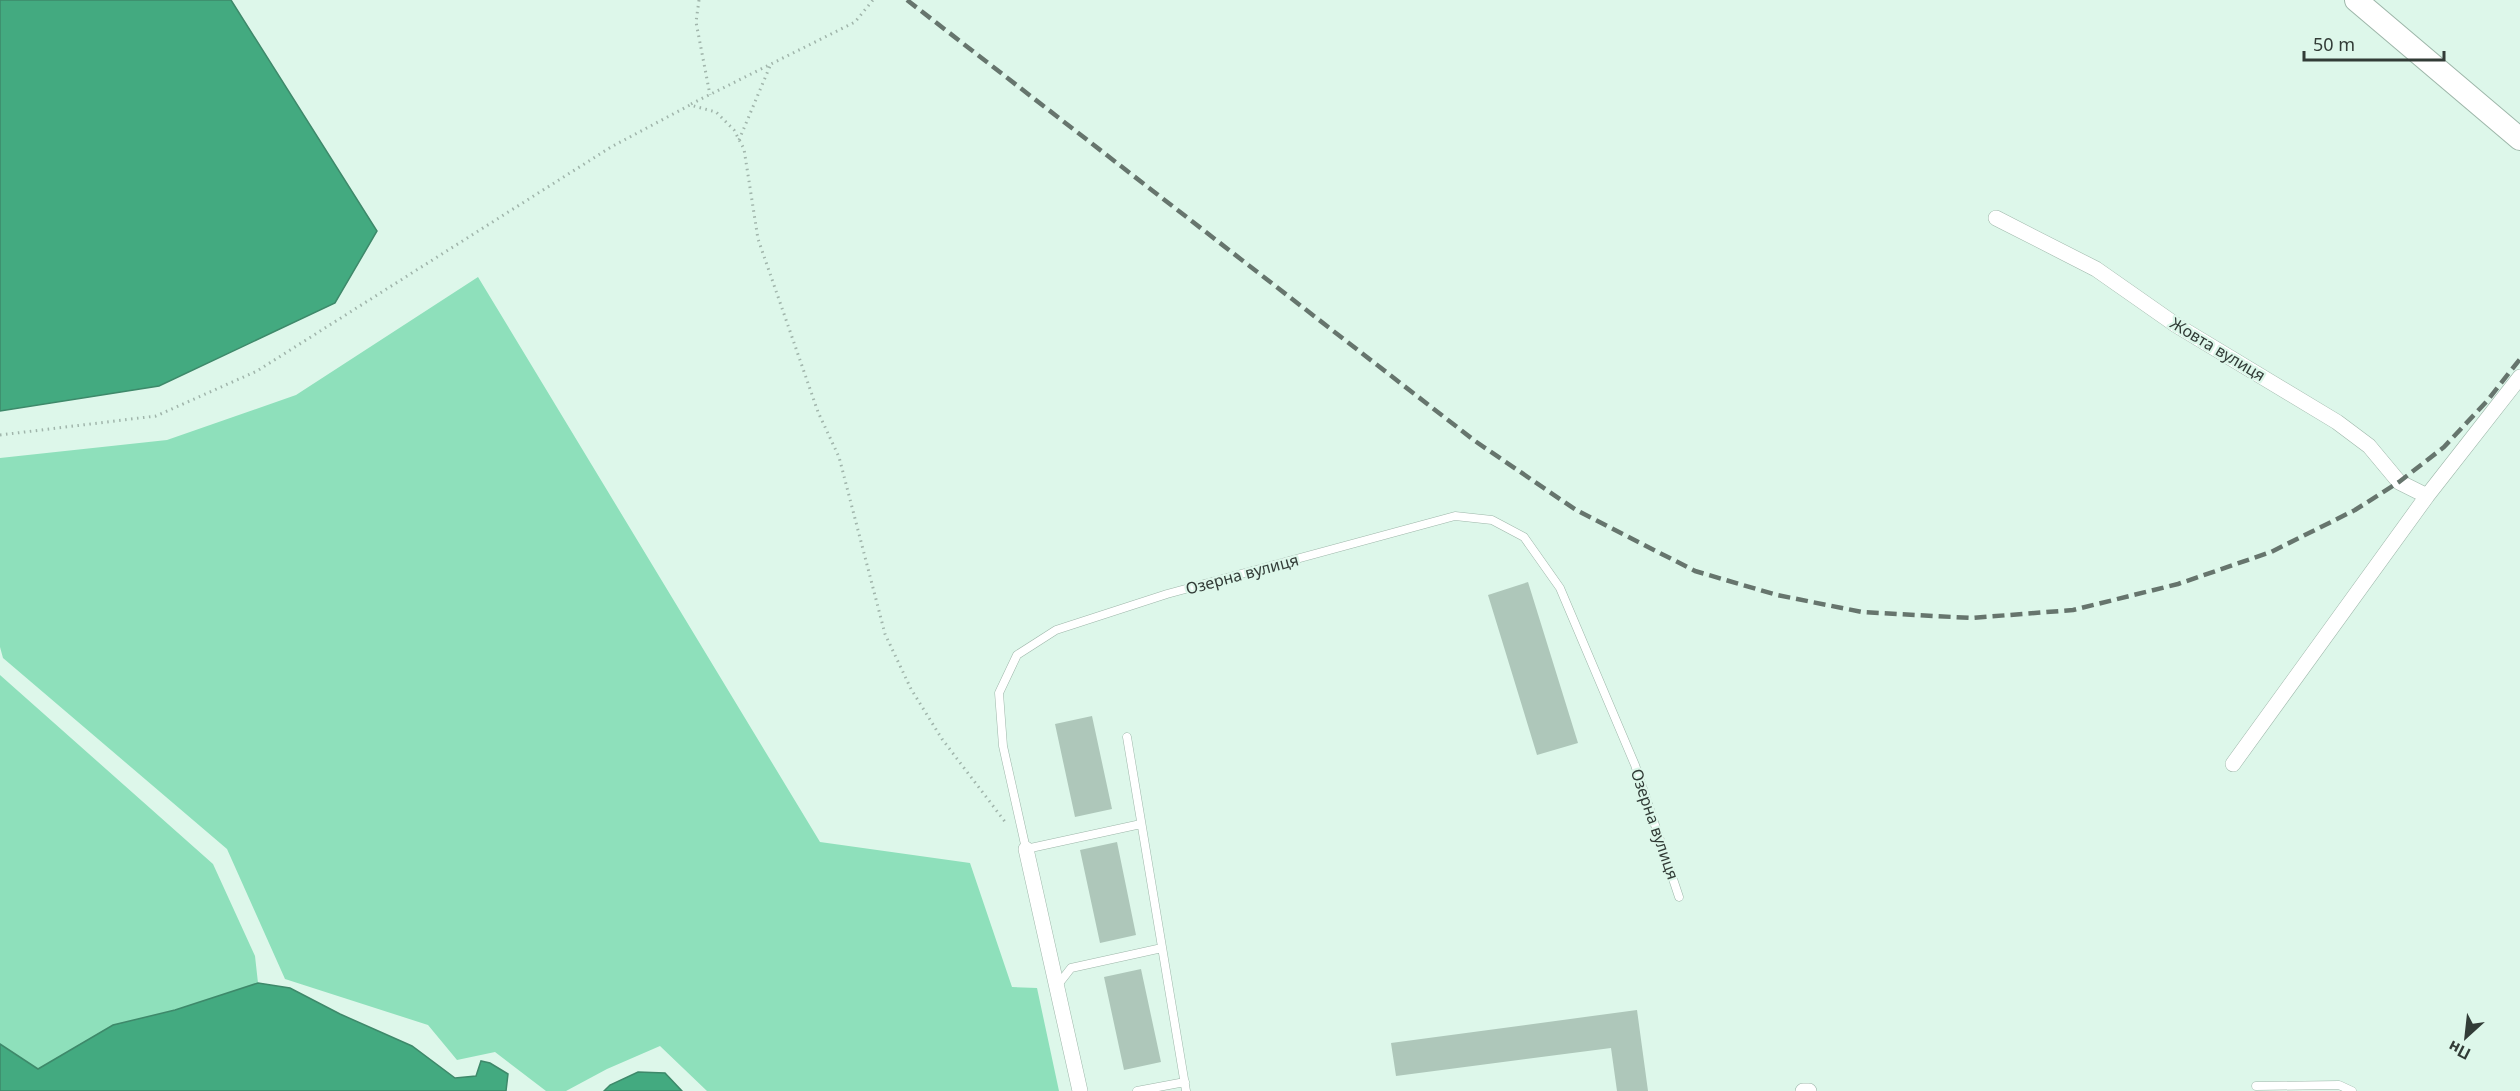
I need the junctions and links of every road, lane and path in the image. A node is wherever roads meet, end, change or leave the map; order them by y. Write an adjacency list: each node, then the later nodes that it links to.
1 (699, 0): 5 (path)
2 (873, 0): 4 (path)
3 (2356, 0): 7 (main road)
4 (771, 64): 5 (path); 8 (path)
5 (710, 95): 6 (path)
6 (690, 105): 8 (path); 11 (path)
7 (2520, 139)
8 (739, 140): 16 (path)
9 (1996, 218): 12 (street, Жовта вулиця)
10 (2520, 377): 12 (street)
11 (0, 435)
12 (2427, 496): 14 (street)
13 (1126, 737): 15 (lane)
14 (2233, 764)
15 (1141, 824): 16 (lane); 18 (lane)
16 (1026, 849): 17 (lane, Озерна вулиця); 19 (street, Озерна вулиця)
17 (1680, 897)
18 (1162, 948): 19 (lane); 20 (lane)
19 (1057, 986): 22 (street, Озерна вулиця)
20 (1185, 1082): 23 (lane); 24 (lane)
21 (2256, 1086): 27 (lane)
22 (1080, 1091)
23 (1137, 1091)
24 (1186, 1091)
25 (1803, 1091): 26 (street)
26 (1809, 1091)
27 (2352, 1091)

